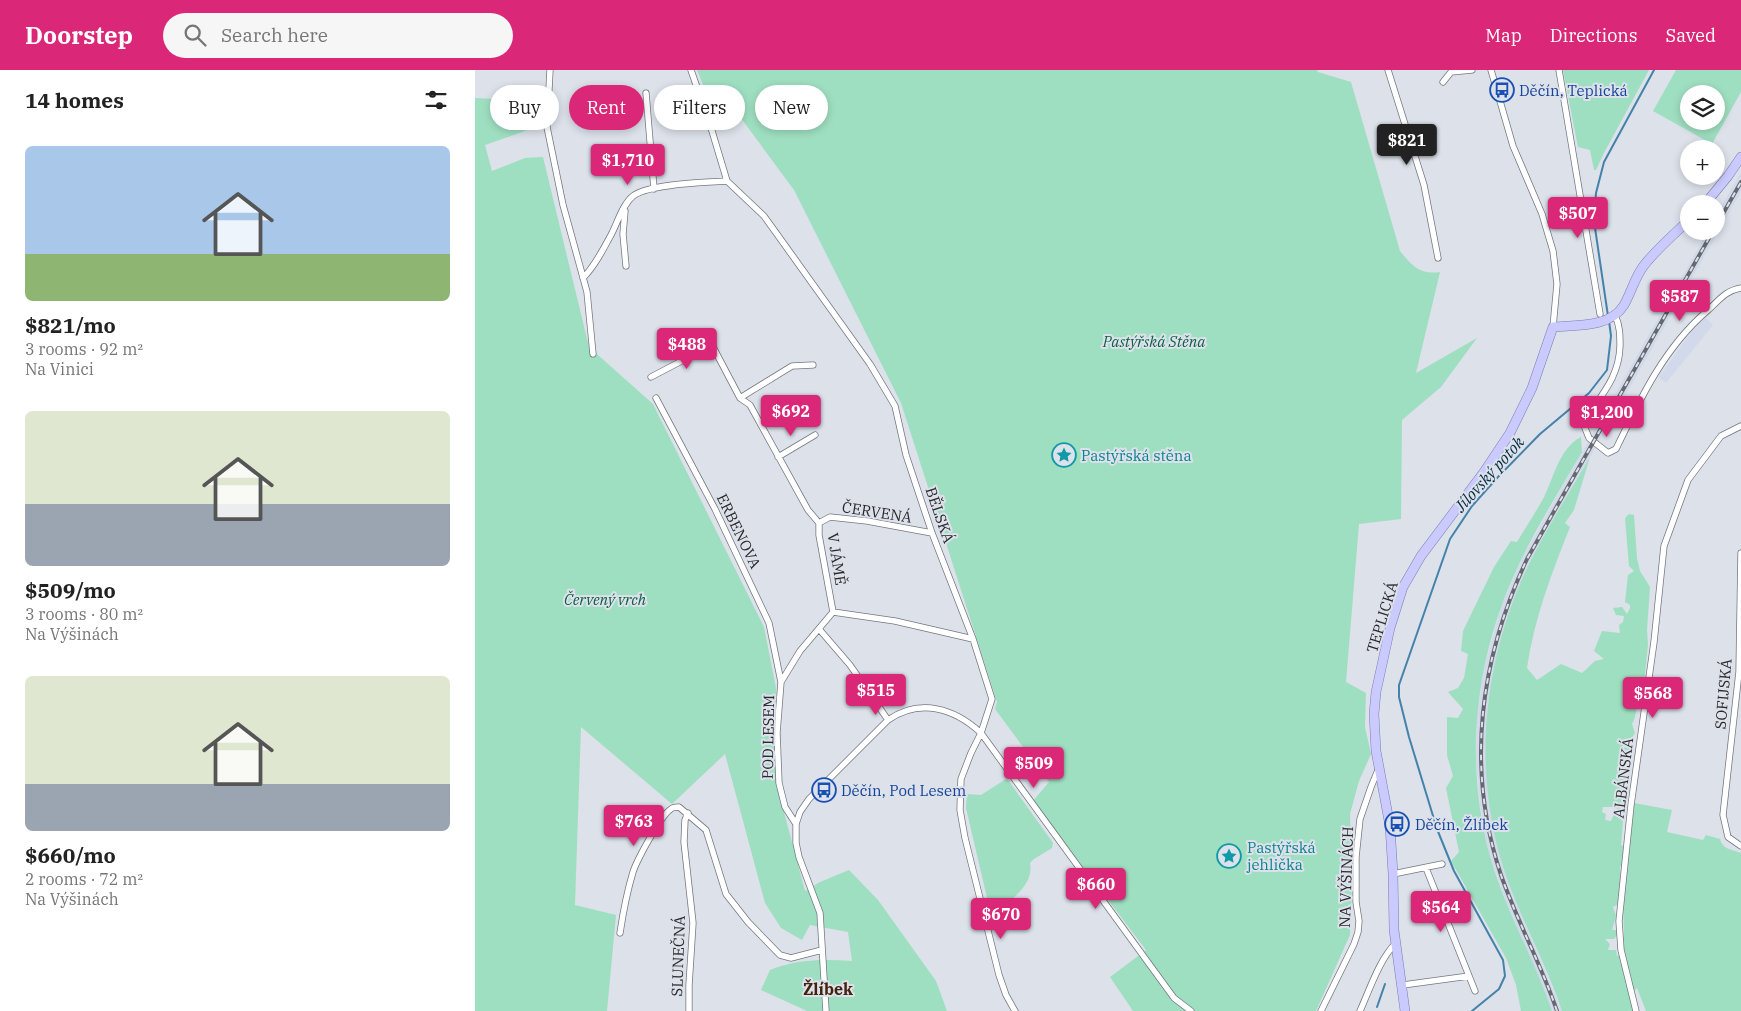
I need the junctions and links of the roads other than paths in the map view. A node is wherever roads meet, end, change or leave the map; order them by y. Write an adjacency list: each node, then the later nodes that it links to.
1 (550, 70): 18 (street)
2 (691, 70): 11 (street, BĚLSKÁ)
3 (1388, 70): 16 (street)
4 (1472, 70): 7 (street)
5 (1491, 70): 22 (street, TEPLICKÁ)
6 (1559, 70): 21 (street)
7 (1448, 71): 8 (street)
8 (1443, 82)
9 (646, 93): 12 (street)
10 (1741, 156): 13 (main road)
11 (727, 181): 12 (street); 32 (street, BĚLSKÁ)
12 (654, 189): 14 (street)
13 (1713, 195)
14 (625, 206): 17 (street); 18 (street)
15 (1680, 229): 20 (main road)
16 (1438, 258)
17 (626, 266)
18 (583, 278): 23 (street)
19 (1741, 288): 20 (street)
20 (1614, 316): 21 (main road)
21 (1601, 318): 22 (main road)
22 (1553, 327): 41 (main road, TEPLICKÁ)
23 (593, 354)
24 (813, 365): 27 (street)
25 (651, 377): 27 (street, V JÁMĚ)
26 (656, 398): 38 (street, ERBENOVA)
27 (740, 398): 30 (street, V JÁMĚ)
28 (1741, 426): 61 (street, ALBÁNSKÁ)
29 (815, 435): 30 (street)
30 (779, 457): 31 (street, V JÁMĚ)
31 (819, 523): 32 (street, ČERVENÁ); 34 (street, V JÁMĚ)
32 (932, 533): 36 (street, BĚLSKÁ)
33 (1741, 553): 37 (street, SOFIJSKÁ)
34 (833, 612): 35 (street); 36 (street)
35 (819, 630): 38 (street, POD LESEM); 39 (street)
36 (973, 639): 40 (street, BĚLSKÁ)
37 (1740, 671): 44 (street, SOFIJSKÁ)
38 (781, 682): 43 (street, POD LESEM)
39 (888, 720): 40 (street); 43 (street)
40 (981, 733): 56 (street, BĚLSKÁ); 57 (street)
41 (1379, 769): 47 (main road, TEPLICKÁ); 58 (street, NA VÝŠINÁCH)
42 (688, 813): 48 (street); 50 (street); 54 (street, SLUNEČNÁ)
43 (796, 824): 50 (street)
44 (1741, 846)
45 (1442, 864): 46 (street)
46 (1426, 868): 47 (street); 51 (street)
47 (1393, 874): 49 (main road, TEPLICKÁ)
48 (620, 933)
49 (1396, 943): 52 (main road, TEPLICKÁ); 59 (street)
50 (822, 950): 55 (street)
51 (1469, 976): 52 (street); 53 (street)
52 (1403, 985): 60 (main road, TEPLICKÁ)
53 (1475, 992)
54 (689, 1011)
55 (826, 1011)
56 (1015, 1011)
57 (1191, 1011)
58 (1321, 1011)
59 (1360, 1011)
60 (1405, 1011)
61 (1637, 1011)

